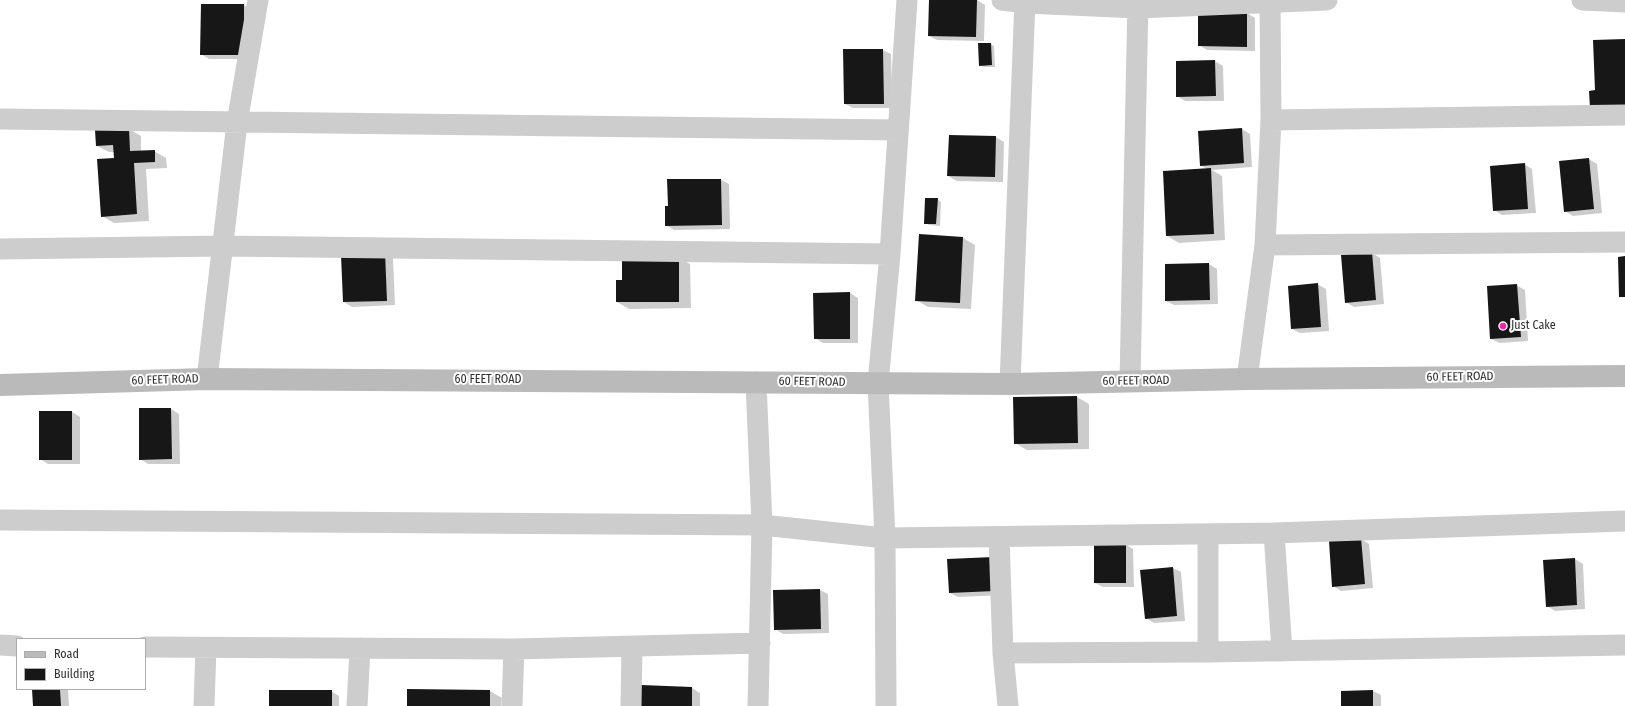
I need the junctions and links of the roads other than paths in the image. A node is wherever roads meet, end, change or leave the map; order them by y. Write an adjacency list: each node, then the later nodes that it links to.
1 (258, 0): 13 (street)
2 (907, 0): 14 (street)
3 (1002, 0): 7 (street)
4 (1327, 0): 8 (street)
5 (1582, 0): 6 (street)
6 (1620, 1)
7 (1025, 2): 9 (street); 26 (street)
8 (1270, 2): 9 (street); 12 (street)
9 (1138, 4): 23 (street)
10 (1625, 115): 12 (street)
11 (0, 119): 13 (street)
12 (1271, 120): 17 (street)
13 (237, 123): 14 (street); 16 (street)
14 (897, 130): 19 (street)
15 (1625, 242): 17 (street)
16 (223, 246): 18 (street); 19 (street); 21 (street)
17 (1264, 246): 22 (street)
18 (0, 249)
19 (890, 254): 25 (street)
20 (1625, 376): 22 (street, 60 FEET ROAD)
21 (207, 379): 24 (street, 60 FEET ROAD); 27 (street, 60 FEET ROAD)
22 (1247, 379): 23 (street, 60 FEET ROAD)
23 (1130, 381): 26 (street, 60 FEET ROAD)
24 (756, 382): 25 (street, 60 FEET ROAD); 30 (street)
25 (878, 383): 26 (street, 60 FEET ROAD); 34 (street)
26 (1010, 384)
27 (0, 385)
28 (0, 520): 30 (street)
29 (1625, 521): 31 (street)
30 (762, 524): 34 (street); 35 (street)
31 (1274, 533): 32 (street); 44 (street)
32 (1208, 534): 33 (street); 45 (street)
33 (999, 537): 34 (street); 46 (street)
34 (885, 538): 52 (street)
35 (760, 643): 40 (street); 51 (street)
36 (0, 645): 38 (street)
37 (1625, 645): 44 (street)
38 (16, 646)
39 (146, 647): 41 (street)
40 (632, 647): 43 (street); 50 (street)
41 (206, 648): 42 (street); 47 (street)
42 (360, 648): 43 (street); 48 (street)
43 (514, 649): 49 (street)
44 (1282, 651): 45 (street)
45 (1208, 652): 46 (street)
46 (1003, 653): 53 (street)
47 (204, 706)
48 (357, 706)
49 (512, 706)
50 (631, 706)
51 (758, 706)
52 (886, 706)
53 (1008, 706)

